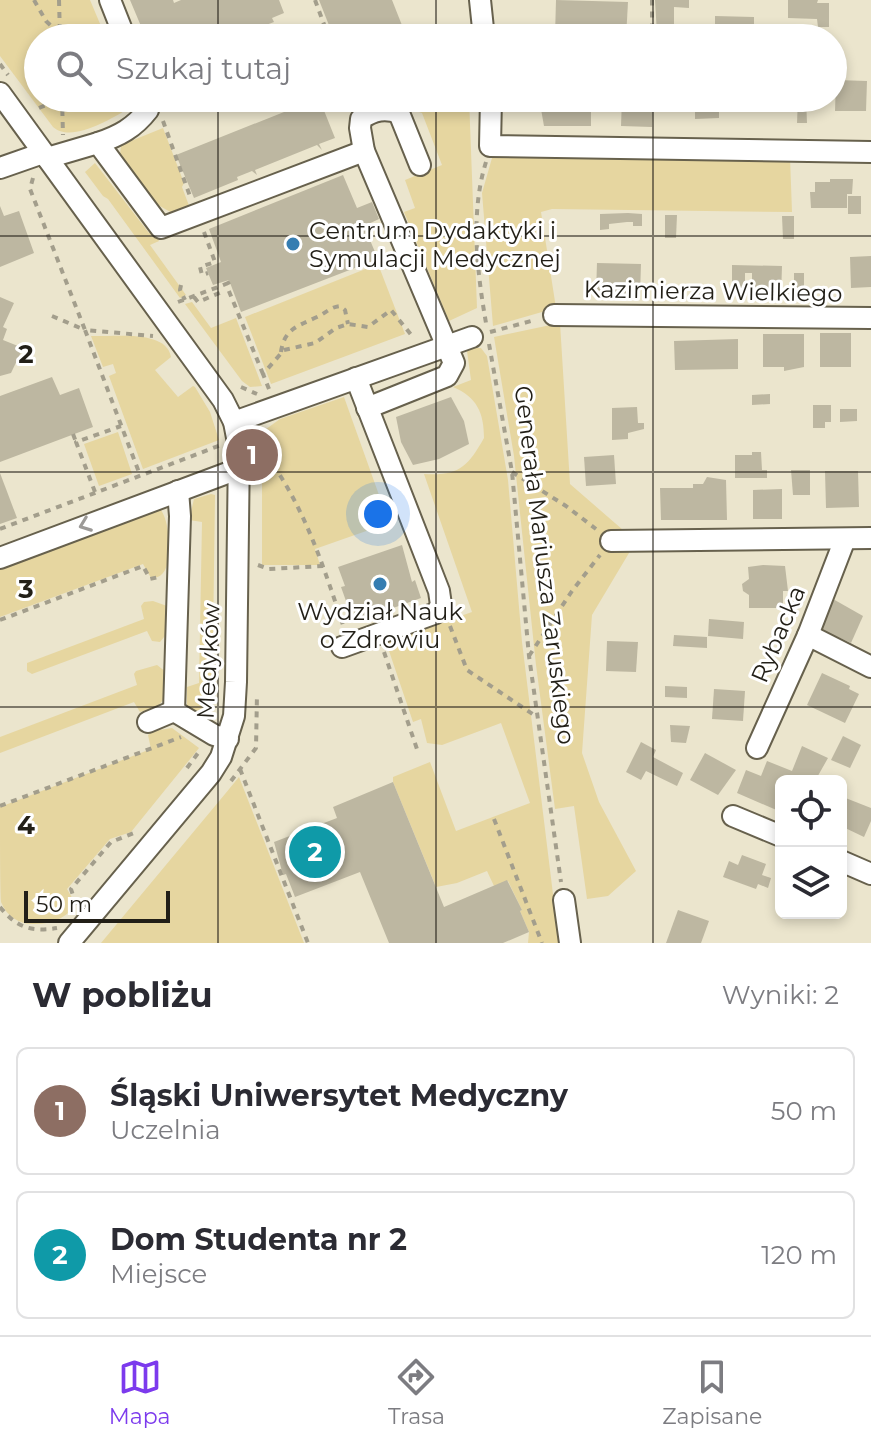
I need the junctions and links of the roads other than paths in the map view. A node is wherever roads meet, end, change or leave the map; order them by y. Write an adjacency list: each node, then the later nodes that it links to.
1 (110, 0): 3 (street)
2 (480, 0): 4 (street)
3 (119, 24)
4 (483, 24)
5 (0, 93): 13 (street, Medyków)
6 (146, 112): 10 (street)
7 (374, 112): 11 (street)
8 (396, 112): 14 (street)
9 (491, 112): 12 (street)
10 (98, 143): 11 (street); 13 (street)
11 (364, 151): 19 (street)
12 (871, 152)
13 (43, 162): 15 (street); 22 (street, Medyków)
14 (420, 165)
15 (0, 168)
16 (554, 315): 17 (street, Kazimierza Wielkiego)
17 (871, 318)
18 (480, 335): 19 (street)
19 (446, 345): 20 (street); 21 (street)
20 (356, 378): 21 (street); 22 (street)
21 (367, 408): 30 (street)
22 (234, 422): 23 (street, Medyków)
23 (238, 469): 24 (street); 34 (street, Medyków)
24 (178, 491): 28 (street, one-way to 28); 32 (street)
25 (871, 538): 26 (street)
26 (845, 539): 27 (street); 29 (street, Rybacka)
27 (611, 541)
28 (0, 558)
29 (808, 635): 31 (street); 35 (street, Rybacka)
30 (343, 639)
31 (871, 667)
32 (174, 711): 33 (street); 34 (street)
33 (148, 722)
34 (228, 739): 41 (street, Medyków)
35 (757, 748)
36 (733, 816): 37 (street)
37 (775, 834)
38 (847, 864): 39 (street)
39 (871, 874)
40 (564, 900): 42 (street)
41 (69, 943)
42 (570, 943)

